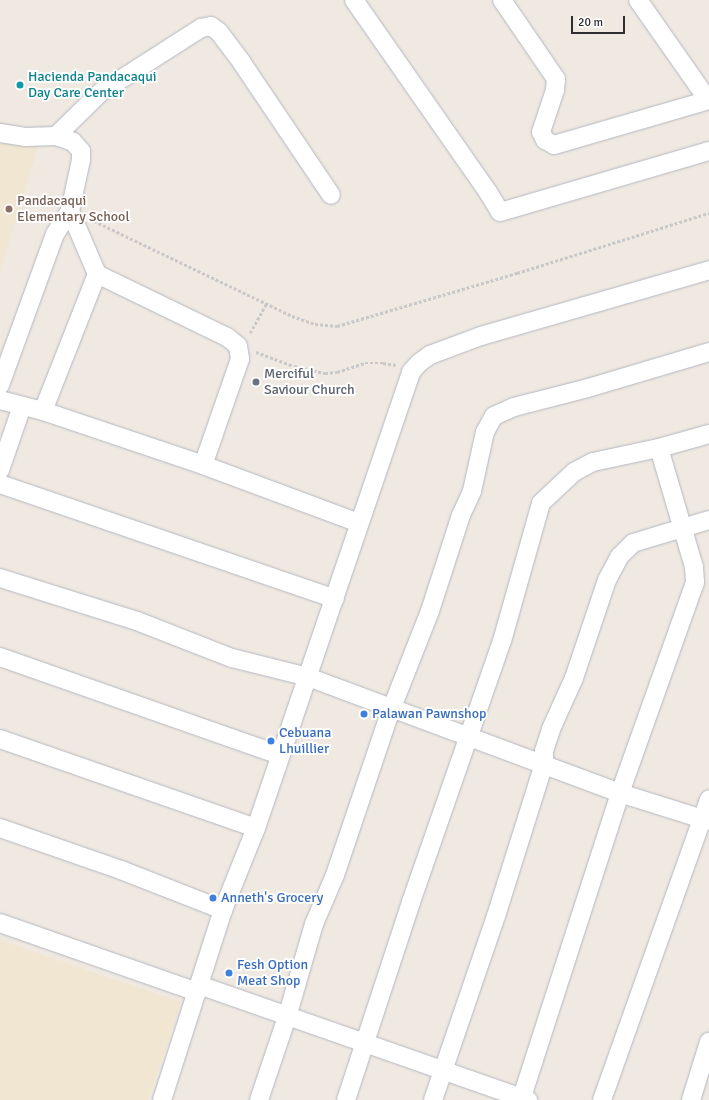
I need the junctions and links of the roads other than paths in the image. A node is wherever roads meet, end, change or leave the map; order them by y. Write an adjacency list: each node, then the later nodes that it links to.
1 (354, 0): 7 (street)
2 (502, 0): 4 (street)
3 (638, 0): 4 (street)
4 (709, 100)
5 (0, 133): 6 (street)
6 (56, 136): 8 (street); 9 (street)
7 (709, 151)
8 (331, 195)
9 (70, 211): 11 (street); 12 (street)
10 (709, 270): 24 (street)
11 (97, 274): 17 (street); 20 (street)
12 (5, 350): 14 (street)
13 (709, 352): 30 (street)
14 (0, 385)
15 (0, 400): 16 (street)
16 (22, 406): 17 (street); 21 (street)
17 (43, 410): 20 (street)
18 (709, 434): 19 (street)
19 (659, 448): 25 (street); 31 (street)
20 (203, 464): 24 (street)
21 (0, 470)
22 (0, 484): 27 (street)
23 (709, 520): 25 (street)
24 (359, 523): 27 (street)
25 (682, 528): 34 (street); 35 (street)
26 (0, 578): 29 (street)
27 (335, 599): 29 (street)
28 (0, 657): 33 (street)
29 (308, 678): 30 (street); 33 (street)
30 (391, 710): 31 (street); 43 (street)
31 (468, 737): 34 (street); 45 (street)
32 (0, 739): 39 (street)
33 (280, 755): 39 (street)
34 (544, 764): 35 (street); 46 (street)
35 (620, 793): 37 (street); 51 (street)
36 (709, 800): 37 (street)
37 (705, 820): 52 (street)
38 (0, 828): 40 (street)
39 (256, 828): 40 (street)
40 (223, 910): 42 (street)
41 (0, 923): 42 (street)
42 (198, 989): 43 (street); 47 (street)
43 (287, 1017): 45 (street); 48 (street)
44 (709, 1042): 53 (street)
45 (365, 1043): 46 (street); 49 (street)
46 (443, 1070): 50 (street); 51 (street)
47 (162, 1100)
48 (259, 1100)
49 (346, 1100)
50 (433, 1100)
51 (524, 1100)
52 (602, 1100)
53 (691, 1100)

